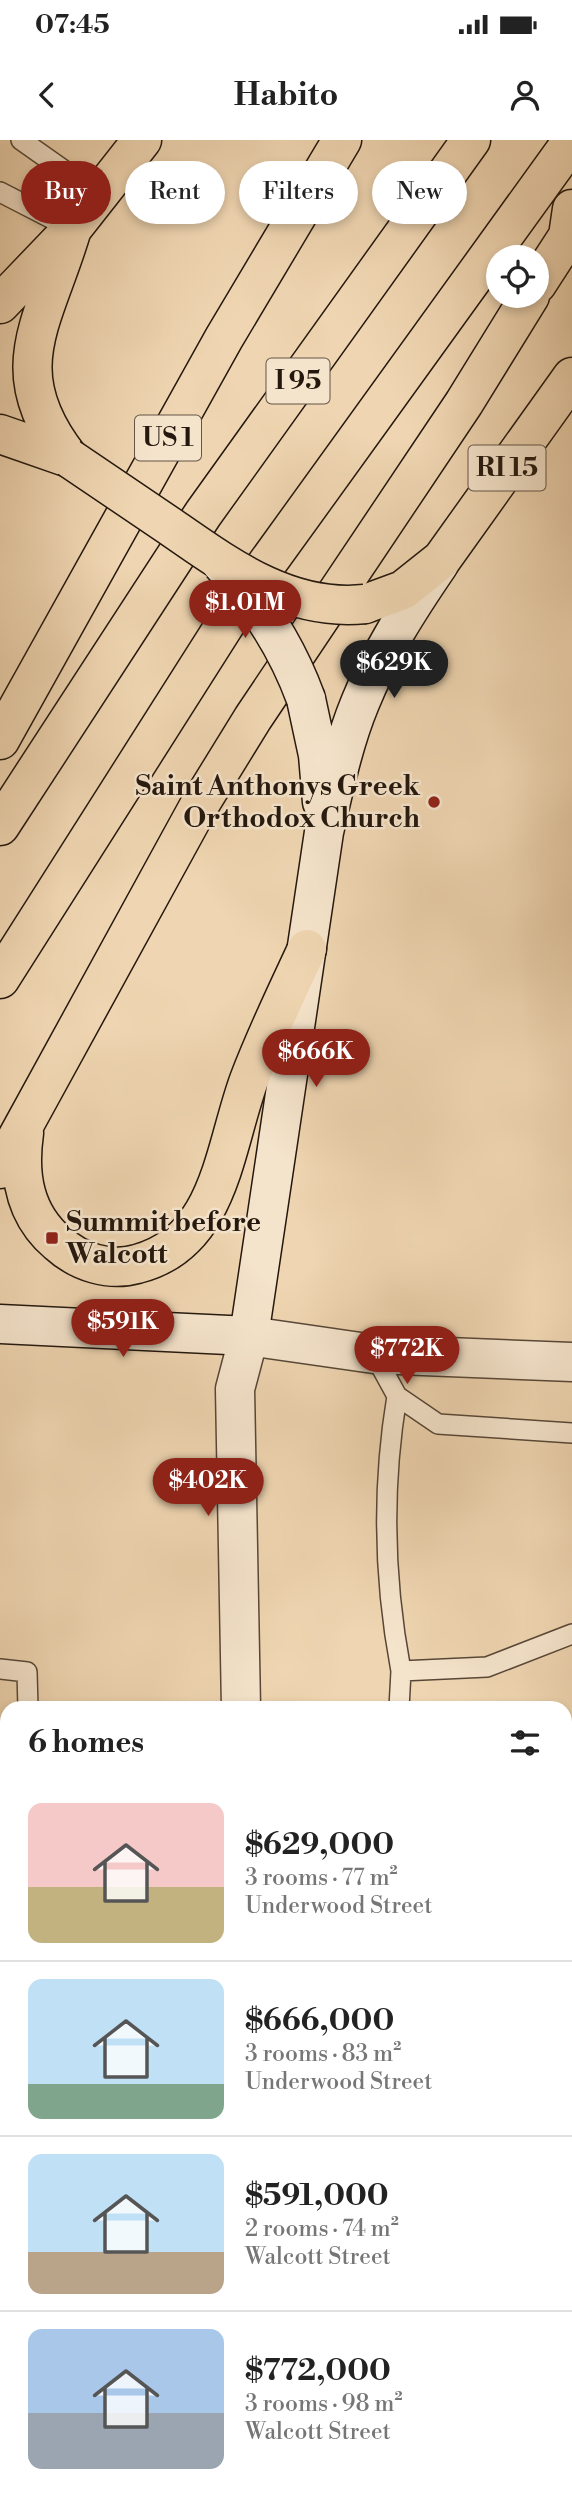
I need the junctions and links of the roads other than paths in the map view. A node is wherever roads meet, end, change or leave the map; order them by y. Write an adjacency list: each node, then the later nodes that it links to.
1 (21, 140): 6 (lane)
2 (142, 140): 7 (main road)
3 (342, 140): 20 (main road, US 1)
4 (471, 140): 21 (main road, I 95)
5 (572, 141): 24 (main road)
6 (51, 161)
7 (111, 180)
8 (0, 192): 11 (lane)
9 (572, 209): 12 (main road)
10 (76, 224): 11 (main road)
11 (72, 229): 13 (main road); 17 (main road)
12 (549, 265)
13 (0, 303)
14 (523, 308): 25 (main road)
15 (572, 377): 18 (main road, RI 15)
16 (0, 434): 17 (main road)
17 (69, 458): 19 (main road, bridge)
18 (442, 559): 19 (main road, bridge); 22 (main road)
19 (220, 561): 22 (main road, bridge)
20 (0, 740)
21 (0, 826)
22 (324, 832): 23 (main road)
23 (307, 949): 25 (main road); 28 (main road)
24 (0, 979)
25 (26, 1120): 26 (main road)
26 (0, 1170)
27 (0, 1324): 28 (main road)
28 (249, 1336): 29 (main road); 37 (main road)
29 (374, 1354): 30 (main road); 31 (lane)
30 (572, 1362)
31 (397, 1396): 32 (lane); 35 (lane)
32 (572, 1433)
33 (572, 1634): 35 (lane)
34 (0, 1669): 36 (lane)
35 (401, 1671): 38 (lane)
36 (28, 1701)
37 (241, 1701)
38 (399, 1701)

